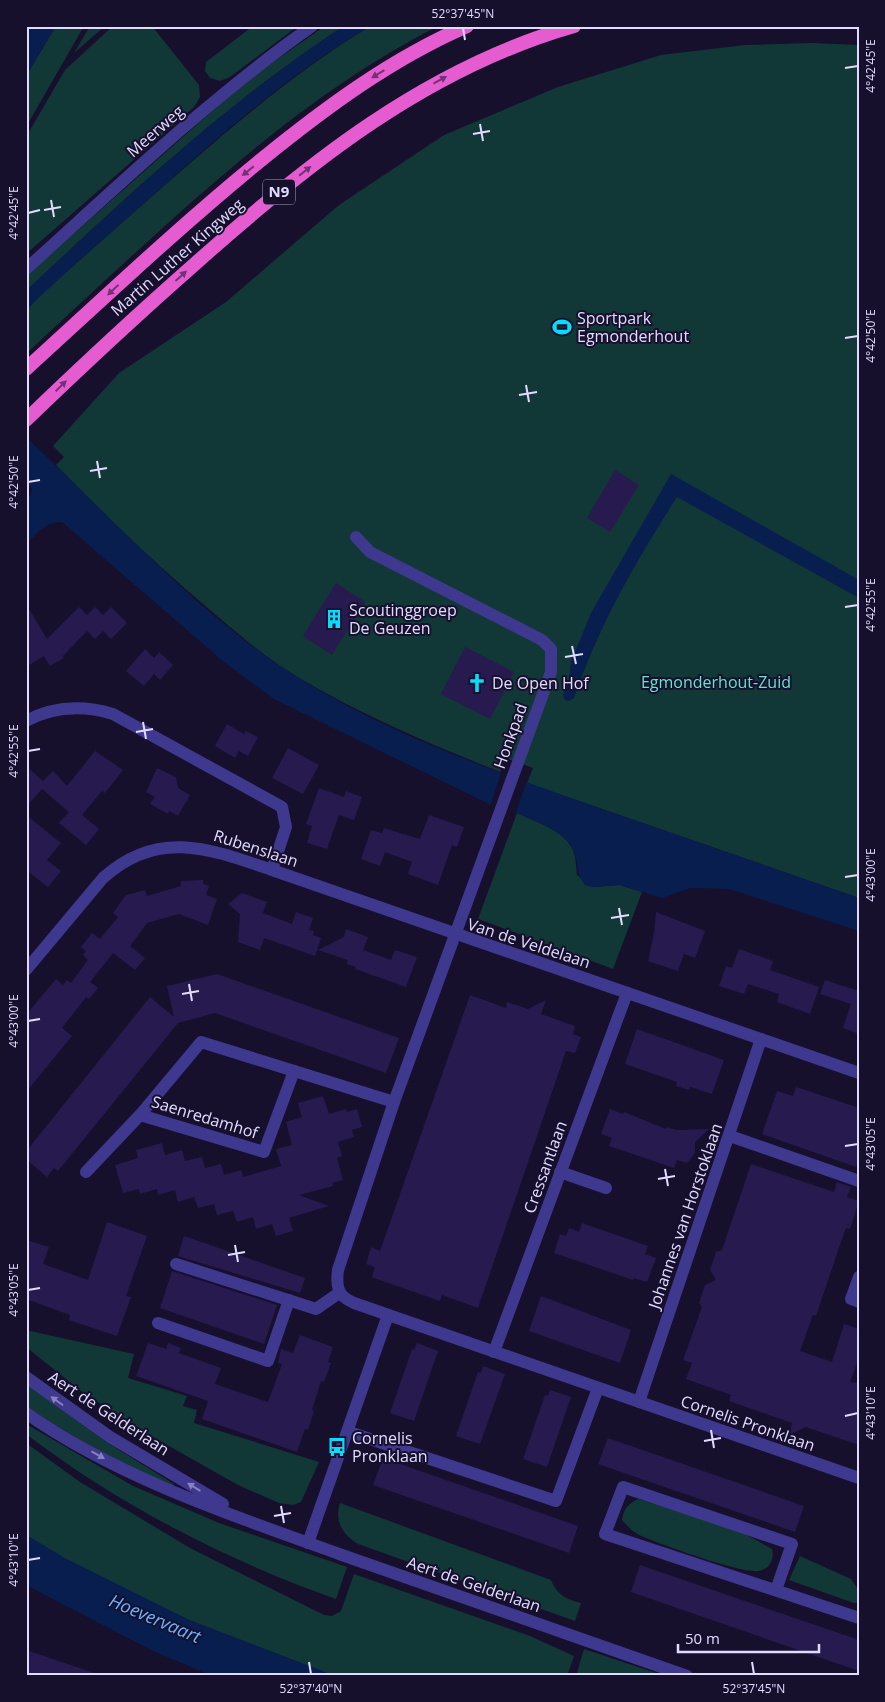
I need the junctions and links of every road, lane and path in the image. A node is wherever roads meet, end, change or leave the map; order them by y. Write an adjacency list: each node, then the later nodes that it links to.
1 (312, 26): 4 (street, Meerweg)
2 (467, 26): 5 (highway, Martin Luther Kingweg / N9, one-way to 5)
3 (574, 26): 6 (highway, Martin Luther Kingweg / N9, one-way to 3)
4 (26, 269)
5 (26, 369)
6 (26, 420)
7 (356, 537): 10 (street, Honkpad)
8 (26, 721): 9 (street)
9 (272, 870): 10 (street, Rubenslaan); 11 (street, Rubenslaan)
10 (457, 934): 12 (street, Van de Veldelaan); 16 (street, Van de Veldelaan)
11 (26, 970)
12 (627, 993): 13 (street, Van de Veldelaan); 20 (street, Cressantlaan)
13 (761, 1039): 15 (street, Van de Veldelaan); 18 (street, Johannes van Horstoklaan)
14 (294, 1071): 16 (street, Saenredamhof); 17 (street, Saenredamhof); 17 (street, Saenredamhof)
15 (859, 1073)
16 (394, 1102): 25 (street, Van de Veldelaan)
17 (140, 1115): 19 (street, Saenredamhof)
18 (730, 1136): 21 (street); 33 (street, Johannes van Horstoklaan)
19 (86, 1172)
20 (560, 1172): 22 (street); 30 (street, Cressantlaan)
21 (859, 1182)
22 (606, 1188)
23 (176, 1264): 26 (street)
24 (859, 1277): 27 (street)
25 (339, 1293): 26 (street); 28 (street)
26 (289, 1300): 29 (street)
27 (859, 1302)
28 (388, 1315): 30 (street, Cornelis Pronklaan); 35 (street)
29 (158, 1323)
30 (494, 1352): 32 (street, Cornelis Pronklaan)
31 (26, 1377): 37 (street, Aert de Gelderlaan, one-way to 31)
32 (598, 1388): 33 (street, Cornelis Pronklaan); 35 (street)
33 (639, 1402): 36 (street, Cornelis Pronklaan)
34 (26, 1413): 37 (street, Aert de Gelderlaan, one-way to 37)
35 (348, 1432): 38 (street)
36 (859, 1478)
37 (251, 1521): 38 (street, Aert de Gelderlaan)
38 (308, 1543): 41 (street, Aert de Gelderlaan)
39 (776, 1590): 39 (street); 40 (street)
40 (859, 1618)
41 (687, 1676)

